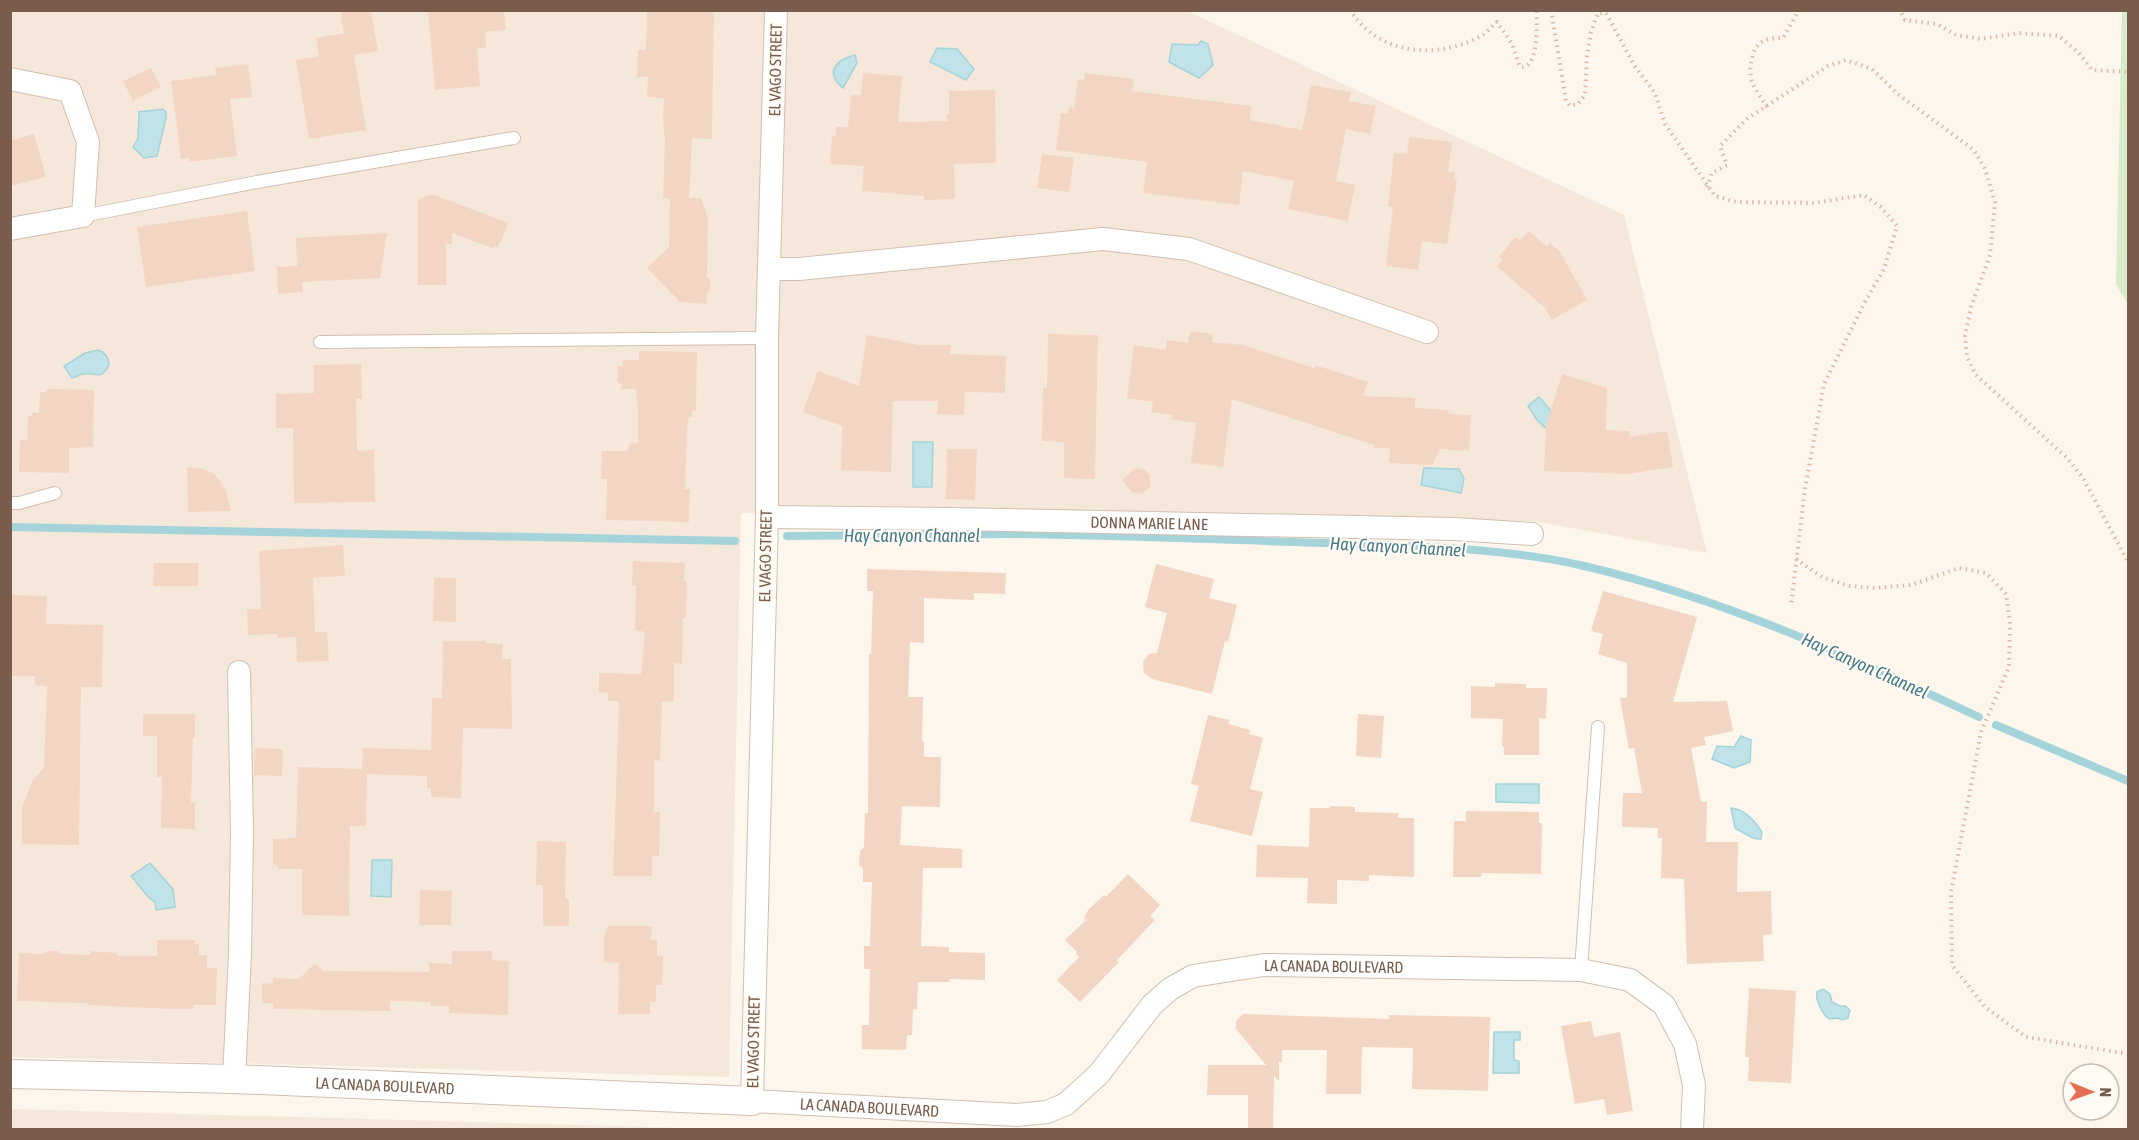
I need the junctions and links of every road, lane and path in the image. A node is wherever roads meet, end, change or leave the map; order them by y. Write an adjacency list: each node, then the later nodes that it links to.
1 (776, 10): 14 (street, EL VAGO STREET)
2 (1349, 10): 3 (path)
3 (1537, 10)
4 (1551, 10): 11 (path)
5 (1798, 10): 9 (path)
6 (1897, 10): 7 (path)
7 (2128, 72)
8 (10, 79): 12 (street)
9 (1767, 107): 11 (path); 23 (path)
10 (514, 138): 12 (lane)
11 (1707, 187): 22 (path)
12 (83, 216): 13 (street)
13 (10, 229)
14 (770, 269): 15 (street); 16 (street, EL VAGO STREET)
15 (1427, 332)
16 (767, 338): 17 (lane); 20 (street, EL VAGO STREET)
17 (320, 342)
18 (55, 493): 19 (lane)
19 (10, 503)
20 (766, 517): 21 (street, DONNA MARIE LANE); 31 (street, EL VAGO STREET)
21 (1532, 534)
22 (1796, 559): 24 (path); 28 (path)
23 (2128, 562)
24 (1791, 606)
25 (239, 672): 30 (street)
26 (1598, 727): 27 (lane)
27 (1581, 970): 31 (street, LA CANADA BOULEVARD); 32 (street, LA CANADA BOULEVARD)
28 (2128, 1054)
29 (10, 1074): 30 (street, LA CANADA BOULEVARD)
30 (234, 1079): 31 (street, LA CANADA BOULEVARD)
31 (752, 1101)
32 (1692, 1130)

